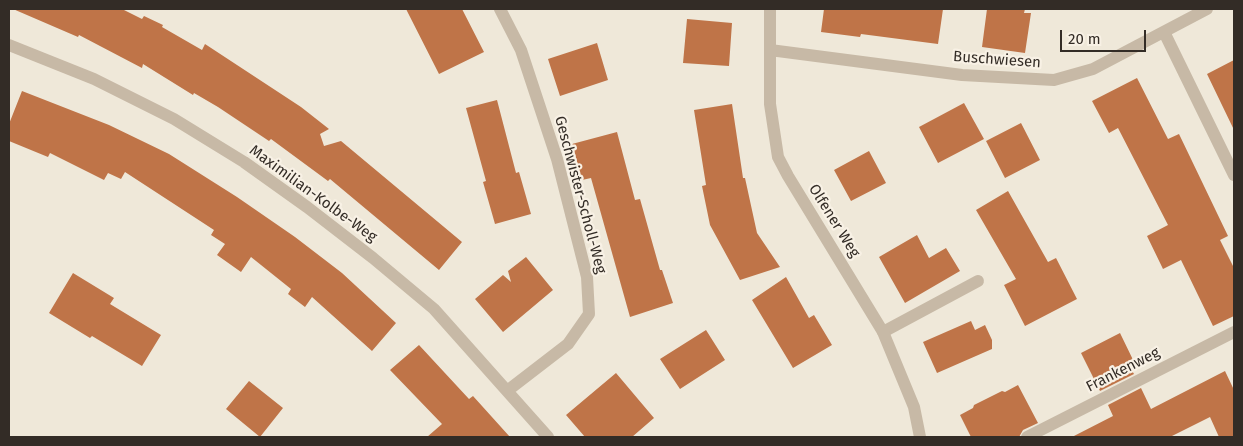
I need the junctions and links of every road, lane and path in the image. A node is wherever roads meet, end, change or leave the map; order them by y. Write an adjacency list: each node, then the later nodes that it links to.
1 (500, 9): 11 (street, Geschwister-Scholl-Weg)
2 (770, 9): 6 (street, Olfener Weg)
3 (1207, 9): 4 (street, Buschwiesen)
4 (1164, 32): 6 (street, Buschwiesen); 7 (street)
5 (9, 45): 11 (street, Maximilian-Kolbe-Weg)
6 (770, 50): 9 (street, Olfener Weg)
7 (1234, 174)
8 (978, 281): 9 (street)
9 (883, 332): 13 (street, Olfener Weg)
10 (1234, 332): 14 (street, Frankenweg)
11 (507, 390): 12 (street, Maximilian-Kolbe-Weg)
12 (548, 437)
13 (920, 437)
14 (1027, 437)

